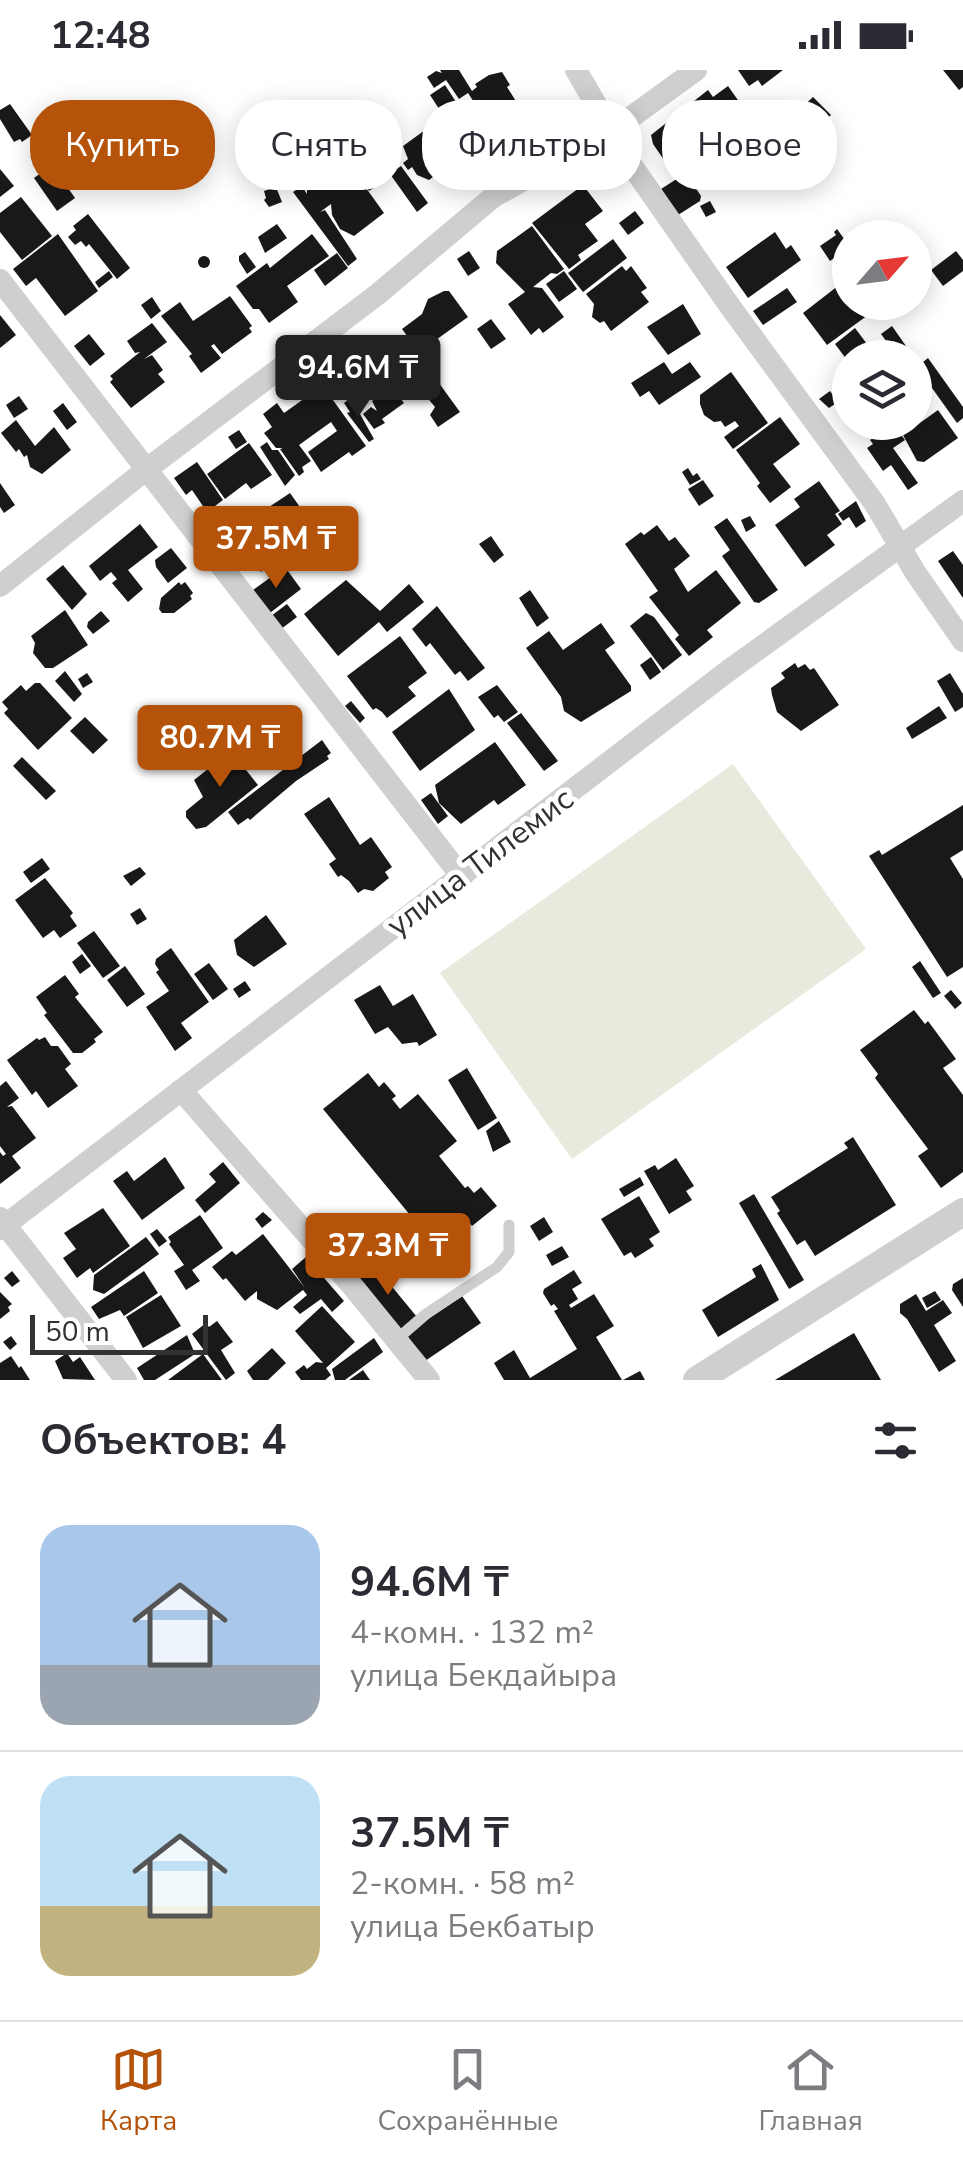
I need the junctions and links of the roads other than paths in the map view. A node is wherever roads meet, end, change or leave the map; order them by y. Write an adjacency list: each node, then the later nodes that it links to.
1 (576, 70): 3 (street)
2 (696, 70): 4 (street)
3 (594, 100)
4 (642, 109)
5 (642, 179): 10 (street)
6 (505, 190): 8 (street)
7 (0, 280): 8 (street)
8 (147, 469): 11 (street); 13 (street)
9 (963, 501): 10 (street, улица Тилемис)
10 (901, 547): 12 (street); 13 (street, улица Тилемис)
11 (0, 586)
12 (963, 642)
13 (462, 876): 14 (street, улица Тилемис)
14 (181, 1090): 16 (street, улица Тилемис); 18 (street)
15 (963, 1212): 21 (street)
16 (2, 1224): 19 (street)
17 (510, 1226): 18 (lane)
18 (396, 1340): 20 (street)
19 (126, 1380)
20 (429, 1380)
21 (697, 1380)

